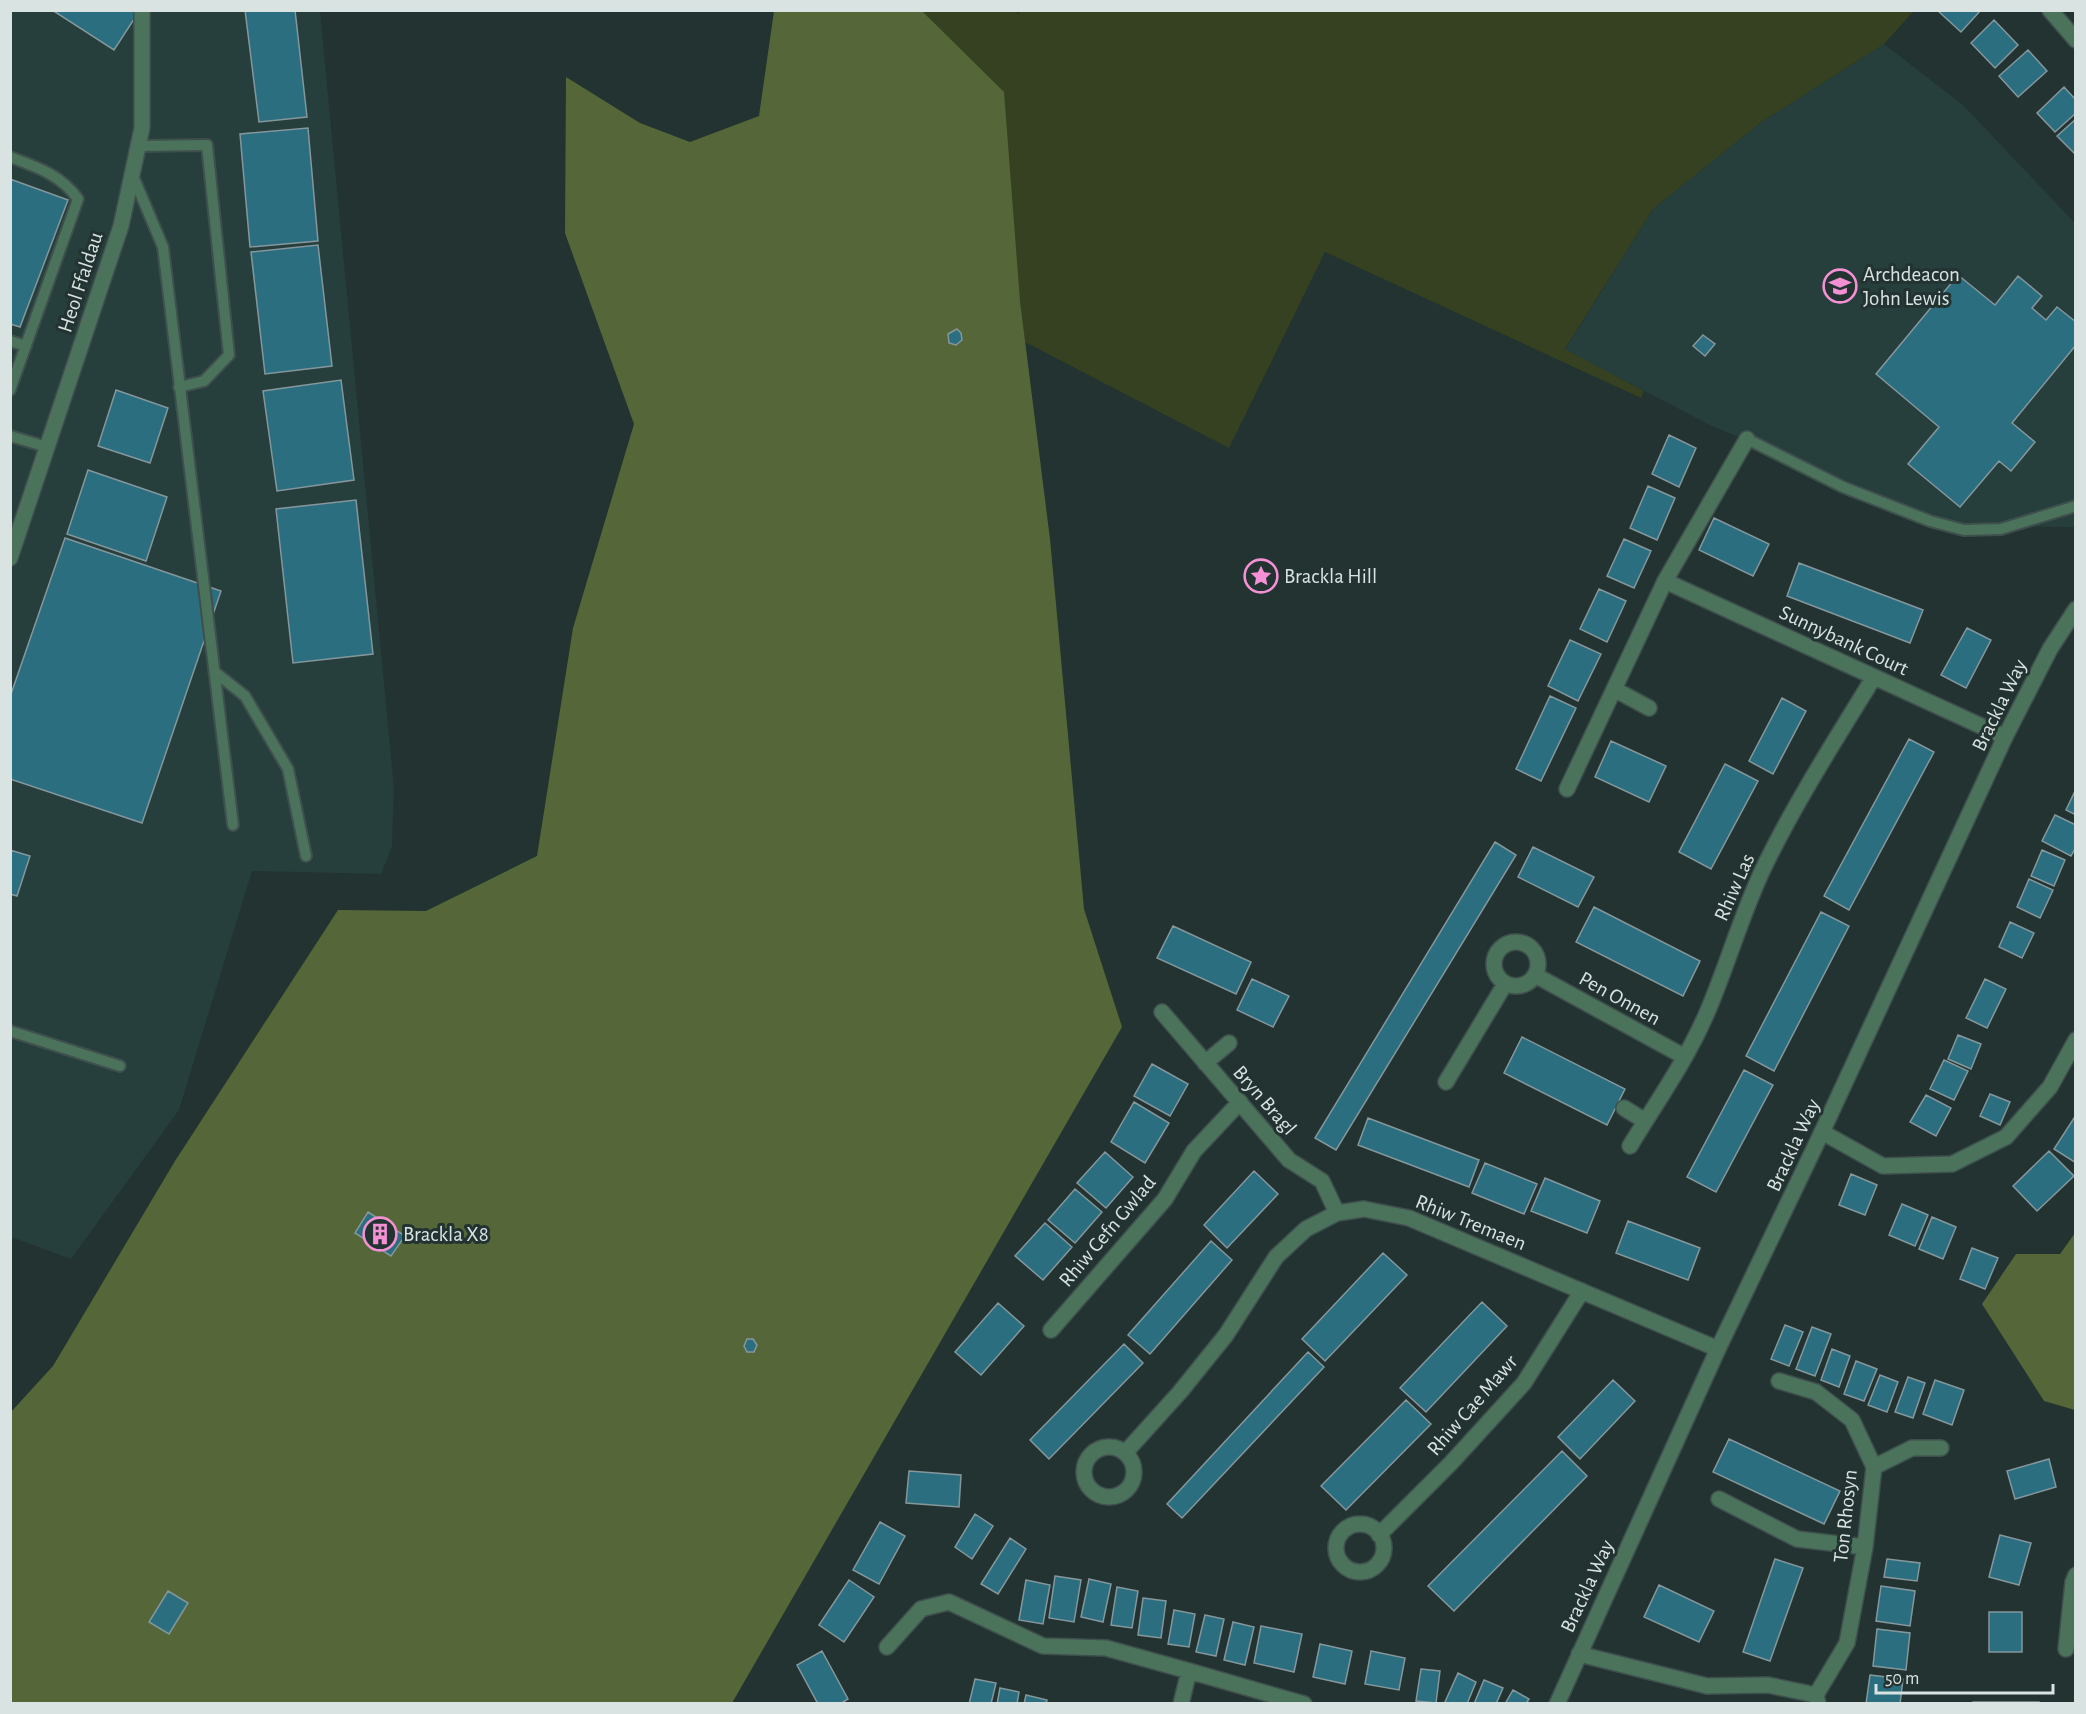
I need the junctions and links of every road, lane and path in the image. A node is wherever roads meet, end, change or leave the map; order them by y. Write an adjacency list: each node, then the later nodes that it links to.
1 (142, 10): 4 (street, Heol Ffaldau)
2 (2050, 10): 3 (street)
3 (2076, 40)
4 (139, 146): 6 (street, Heol Ffaldau); 9 (lane)
5 (10, 157): 8 (lane)
6 (133, 176): 9 (lane); 13 (street, Heol Ffaldau)
7 (10, 341): 8 (lane)
8 (26, 346): 10 (lane)
9 (179, 387): 18 (lane)
10 (10, 390)
11 (10, 436): 13 (lane)
12 (1747, 440): 14 (lane); 16 (street)
13 (47, 447): 15 (street, Heol Ffaldau)
14 (2076, 506)
15 (10, 558)
16 (1665, 581): 19 (street, Sunnybank Court); 20 (street)
17 (2076, 609): 22 (street, Brackla Way)
18 (216, 673): 24 (lane); 25 (lane)
19 (1874, 676): 22 (street, Sunnybank Court); 32 (street, Rhiw Las)
20 (1614, 689): 21 (street); 23 (street)
21 (1649, 708)
22 (2005, 737): 39 (street, Brackla Way)
23 (1567, 789)
24 (233, 825)
25 (306, 856)
26 (1535, 975): 27 (street); 27 (street); 32 (street, Pen Onnen)
27 (1505, 984): 35 (street)
28 (1162, 1012): 33 (street, Bryn Bragl)
29 (10, 1031): 34 (lane)
30 (2076, 1040): 39 (street)
31 (1229, 1043): 33 (street)
32 (1685, 1057): 38 (street, Rhiw Las)
33 (1205, 1063): 36 (street, Bryn Bragl)
34 (120, 1066)
35 (1446, 1082)
36 (1240, 1102): 41 (street, Bryn Bragl); 43 (street, Rhiw Cefn Gwlad)
37 (1624, 1108): 38 (street)
38 (1645, 1121): 40 (street, Rhiw Las)
39 (1822, 1132): 44 (street, Brackla Way)
40 (1630, 1146)
41 (1337, 1213): 42 (street, Rhiw Tremaen); 47 (street, Rhiw Tremaen)
42 (1582, 1291): 44 (street, Rhiw Tremaen); 50 (street, Rhiw Cae Mawr)
43 (1050, 1330)
44 (1718, 1349): 55 (street, Brackla Way)
45 (1779, 1381): 48 (street, Ton Rhosyn)
46 (1941, 1448): 48 (street)
47 (1125, 1453)
48 (1874, 1467): 51 (street, Ton Rhosyn)
49 (1719, 1499): 51 (street)
50 (1380, 1535)
51 (1865, 1547): 57 (street, Ton Rhosyn)
52 (2076, 1575): 54 (street)
53 (887, 1647): 56 (street)
54 (2066, 1649)
55 (1579, 1654): 57 (street); 60 (street, Brackla Way)
56 (1189, 1671): 58 (street); 59 (street)
57 (1817, 1699)
58 (1181, 1704)
59 (1304, 1704)
60 (1557, 1704)

